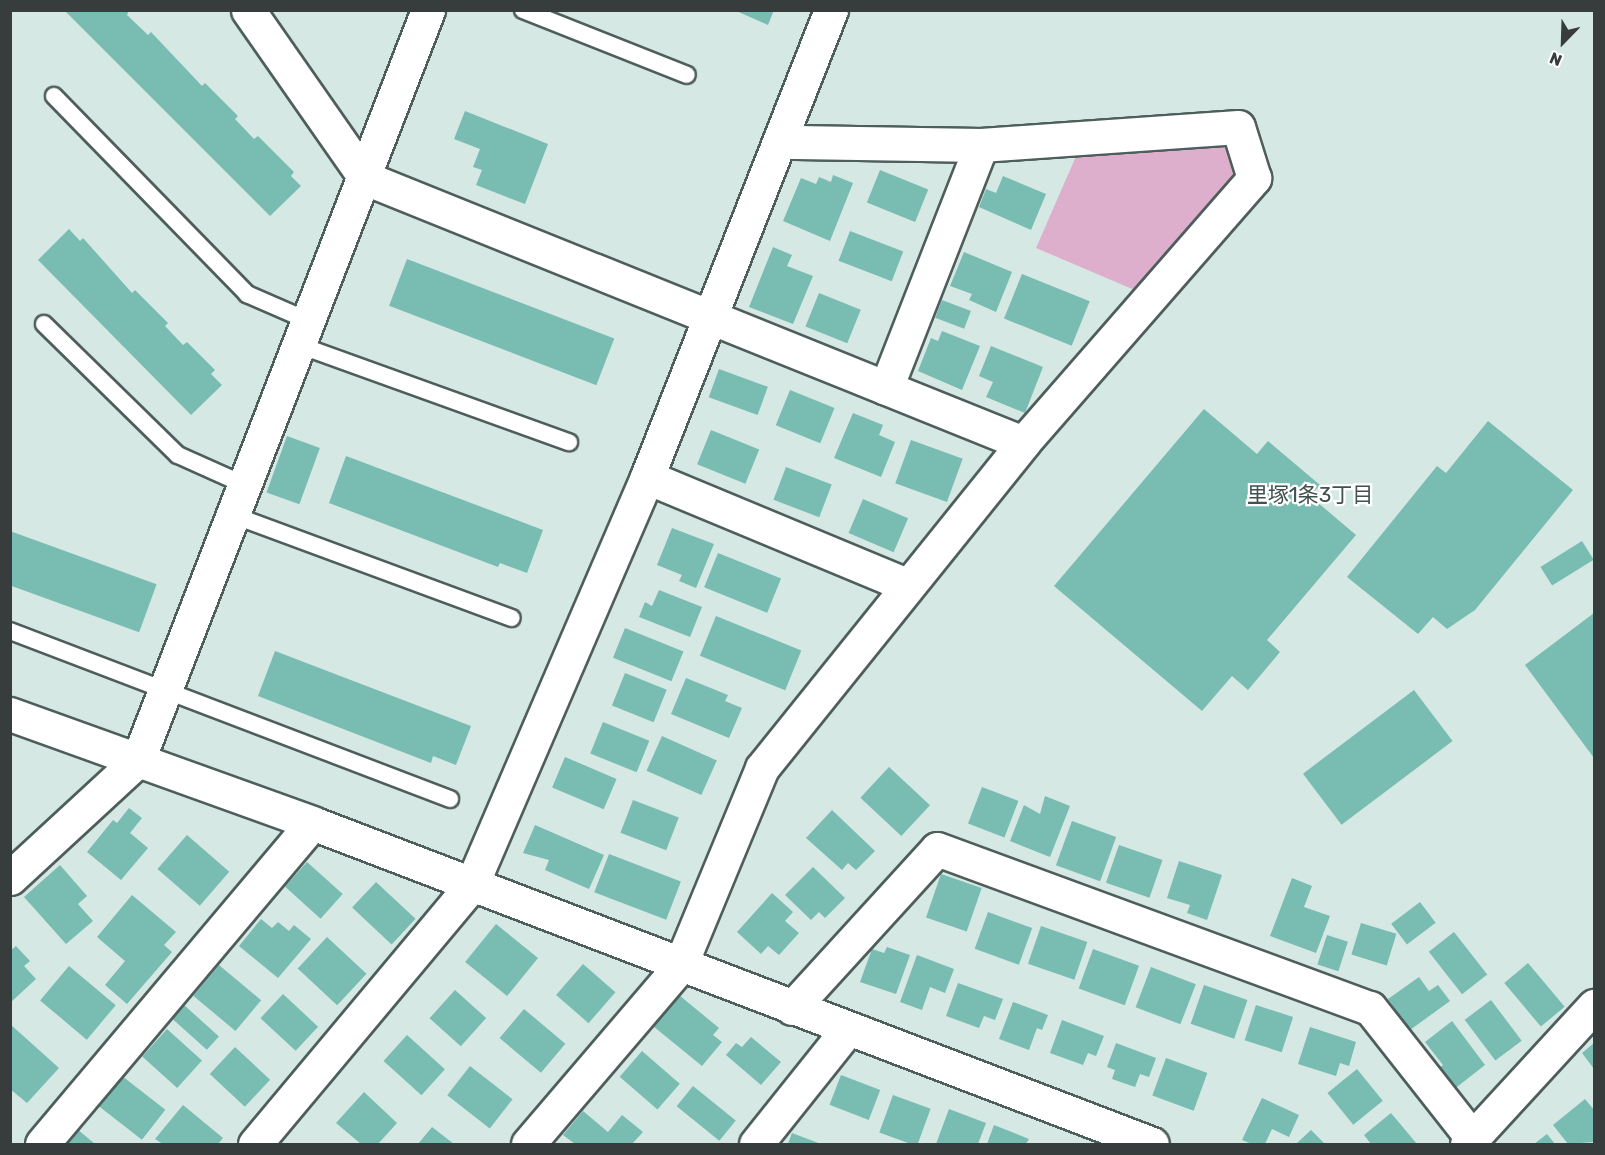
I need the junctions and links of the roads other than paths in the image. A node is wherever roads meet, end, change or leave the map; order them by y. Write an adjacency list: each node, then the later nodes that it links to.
1 (248, 10): 9 (street)
2 (428, 10): 9 (street)
3 (523, 10): 5 (lane)
4 (831, 10): 7 (street)
5 (687, 75)
6 (54, 96): 12 (lane)
7 (781, 142): 8 (street); 10 (street)
8 (981, 145): 13 (street); 15 (street)
9 (365, 178): 10 (street); 12 (street)
10 (712, 317): 13 (street); 16 (street)
11 (44, 324): 17 (lane)
12 (304, 333): 14 (lane); 17 (street)
13 (886, 388): 15 (street)
14 (569, 442)
15 (1023, 443): 18 (street)
16 (647, 477): 18 (street); 27 (street)
17 (239, 500): 19 (lane); 21 (street)
18 (906, 585): 28 (street)
19 (512, 618)
20 (10, 631): 21 (lane)
21 (166, 689): 23 (street); 24 (lane)
22 (10, 714): 23 (street)
23 (138, 760): 25 (street); 26 (street)
24 (450, 799)
25 (312, 823): 27 (street); 33 (street)
26 (10, 878)
27 (471, 886): 28 (street); 34 (street)
28 (680, 966): 30 (street); 35 (street)
29 (1594, 1006): 32 (street)
30 (792, 1008): 31 (street); 32 (street)
31 (847, 1030): 36 (street); 37 (street)
32 (1470, 1142)
33 (42, 1144)
34 (255, 1144)
35 (528, 1144)
36 (756, 1144)
37 (1152, 1144)

